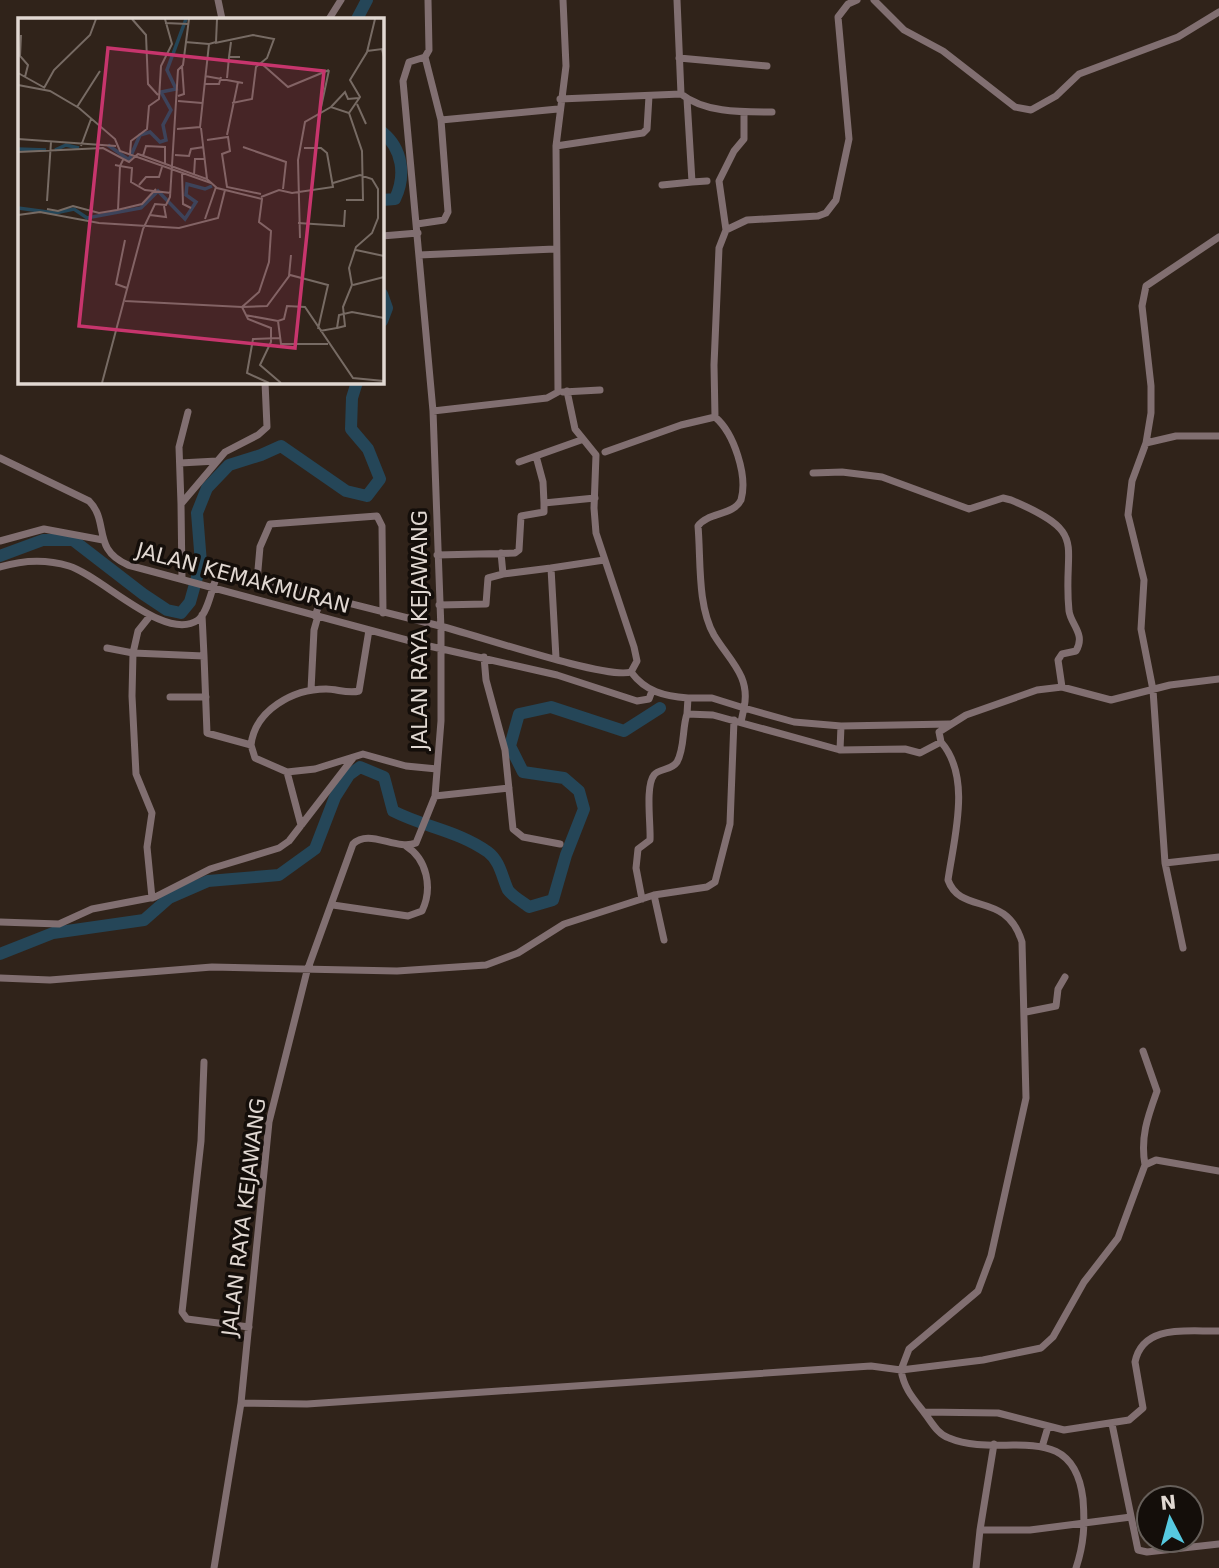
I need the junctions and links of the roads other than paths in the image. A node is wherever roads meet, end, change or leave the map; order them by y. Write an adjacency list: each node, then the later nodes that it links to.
1 (218, 0): 9 (street)
2 (341, 0): 10 (street)
3 (428, 0): 11 (street)
4 (563, 0): 16 (street)
5 (677, 0): 12 (street)
6 (857, 0): 26 (street)
7 (874, 0): 8 (street)
8 (1219, 12)
9 (222, 18)
10 (330, 18)
11 (425, 57): 20 (street); 25 (street, JALAN RAYA KEJAWANG)
12 (679, 58): 13 (street); 15 (street)
13 (767, 66)
14 (649, 96): 15 (street); 16 (street); 21 (street)
15 (684, 96): 18 (street); 23 (street)
16 (560, 99): 17 (street)
17 (558, 109): 20 (street); 21 (street)
18 (744, 112): 19 (street); 26 (street)
19 (772, 112)
20 (441, 120): 25 (street)
21 (556, 146): 29 (street)
22 (707, 181): 23 (street)
23 (692, 182): 24 (street)
24 (662, 185)
25 (418, 228): 27 (street); 30 (street, JALAN RAYA KEJAWANG)
26 (726, 230): 37 (street)
27 (383, 236)
28 (1219, 237): 40 (street)
29 (555, 249): 30 (street); 34 (street)
30 (419, 255): 35 (street, JALAN RAYA KEJAWANG)
31 (265, 383): 44 (street)
32 (600, 390): 33 (street)
33 (567, 391): 34 (street); 39 (street)
34 (558, 392): 35 (street)
35 (433, 411): 54 (street, JALAN RAYA KEJAWANG)
36 (188, 412): 46 (street)
37 (715, 417): 41 (street); 86 (street)
38 (1219, 436): 40 (street)
39 (581, 440): 42 (street); 48 (street)
40 (1146, 443): 80 (street)
41 (606, 452)
42 (536, 456): 45 (street); 49 (street)
43 (0, 458): 51 (street, JALAN KEMAKMURAN)
44 (217, 461): 46 (street); 50 (street)
45 (519, 462)
46 (180, 463): 50 (street)
47 (813, 473): 78 (street)
48 (595, 498): 49 (street); 55 (street)
49 (544, 503): 53 (street)
50 (181, 504): 60 (street)
51 (103, 540): 52 (street); 60 (street, JALAN KEMAKMURAN)
52 (0, 541)
53 (500, 553): 54 (street); 58 (street)
54 (437, 555): 63 (street, JALAN RAYA KEJAWANG)
55 (604, 560): 57 (street); 76 (street)
56 (0, 567): 67 (street)
57 (551, 568): 58 (street); 75 (street)
58 (503, 573): 63 (street)
59 (257, 580): 61 (street); 62 (street); 64 (street)
60 (186, 581): 61 (street, JALAN KEMAKMURAN)
61 (211, 589): 65 (street); 66 (street, JALAN KEMAKMURAN)
62 (321, 598): 64 (street); 66 (street)
63 (439, 606): 68 (street, JALAN RAYA KEJAWANG)
64 (383, 613): 68 (street)
65 (202, 615): 67 (street); 73 (street)
66 (317, 615): 69 (street, JALAN KEMAKMURAN); 79 (street)
67 (150, 617): 72 (street)
68 (440, 628): 70 (street, JALAN RAYA KEJAWANG); 75 (street)
69 (369, 630): 70 (street, JALAN KEMAKMURAN); 79 (street)
70 (441, 647): 74 (street, JALAN KEMAKMURAN); 93 (street, JALAN RAYA KEJAWANG)
71 (107, 648): 72 (street)
72 (133, 653): 73 (street); 103 (street)
73 (204, 656): 83 (street)
74 (484, 657): 81 (street, JALAN KEMAKMURAN); 95 (street)
75 (556, 658): 76 (street)
76 (631, 673): 81 (street)
77 (1219, 679): 80 (street)
78 (1062, 687): 80 (street); 87 (street)
79 (311, 690): 90 (street)
80 (1153, 690): 101 (street)
81 (653, 692): 84 (street)
82 (170, 697): 83 (street)
83 (206, 697): 90 (street)
84 (688, 698): 85 (street); 86 (street)
85 (687, 713): 86 (street); 104 (street)
86 (741, 715): 88 (street); 91 (street); 102 (street)
87 (950, 723): 88 (street); 89 (street)
88 (841, 729): 91 (street)
89 (938, 743): 91 (street); 112 (street)
90 (251, 746): 94 (street)
91 (840, 747)
92 (352, 758): 93 (street); 94 (street); 97 (street)
93 (438, 769): 96 (street, JALAN RAYA KEJAWANG)
94 (287, 772): 97 (street)
95 (509, 788): 96 (street); 98 (street)
96 (435, 796): 99 (street, JALAN RAYA KEJAWANG)
97 (301, 825): 103 (street)
98 (560, 844)
99 (407, 846): 105 (street, JALAN RAYA KEJAWANG); 105 (street)
100 (1219, 857): 101 (street)
101 (1165, 863): 108 (street)
102 (655, 897): 104 (street); 107 (street)
103 (152, 898): 106 (street)
104 (642, 899): 109 (street)
105 (333, 905): 109 (street, JALAN RAYA KEJAWANG)
106 (0, 922)
107 (664, 940)
108 (1183, 948)
109 (307, 971): 111 (street); 117 (street, JALAN RAYA KEJAWANG)
110 (1065, 977): 112 (street)
111 (0, 978)
112 (1026, 1012): 119 (street)
113 (1143, 1051): 115 (street)
114 (204, 1062): 117 (street)
115 (1145, 1164): 116 (street); 119 (street)
116 (1219, 1171)
117 (249, 1327): 120 (street, JALAN RAYA KEJAWANG)
118 (1219, 1331): 122 (street)
119 (901, 1370): 120 (street); 121 (street)
120 (241, 1403): 130 (street, JALAN RAYA KEJAWANG)
121 (924, 1412): 123 (street); 125 (street)
122 (1112, 1424): 123 (street); 126 (street)
123 (1048, 1427): 124 (street)
124 (1042, 1447): 125 (street); 127 (street)
125 (994, 1450): 128 (street)
126 (1131, 1517): 127 (street); 129 (street)
127 (1085, 1521): 128 (street); 132 (street)
128 (980, 1530): 131 (street)
129 (1219, 1544)
130 (214, 1568)
131 (976, 1568)
132 (1076, 1568)

